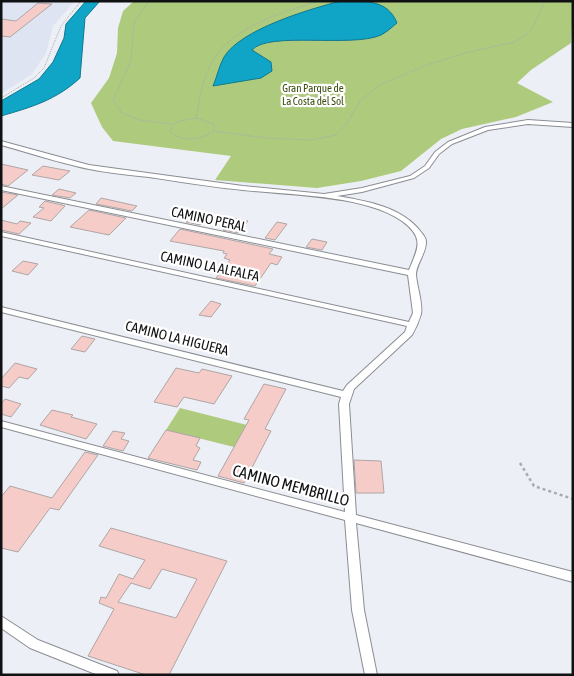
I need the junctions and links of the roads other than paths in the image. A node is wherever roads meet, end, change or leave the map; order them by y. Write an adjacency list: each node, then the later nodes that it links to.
1 (573, 126): 4 (street)
2 (1, 143): 4 (street)
3 (1, 188): 6 (street, CAMINO PERAL)
4 (324, 196): 6 (street)
5 (1, 234): 8 (street, CAMINO LA ALFALFA)
6 (412, 273): 8 (street)
7 (1, 310): 9 (street, CAMINO LA HIGUERA)
8 (413, 325): 9 (street)
9 (346, 395): 11 (street)
10 (1, 424): 11 (street, CAMINO MEMBRILLO)
11 (350, 518): 12 (street, CAMINO MEMBRILLO); 15 (street)
12 (573, 577)
13 (1, 621): 14 (street)
14 (114, 675)
15 (372, 675)

